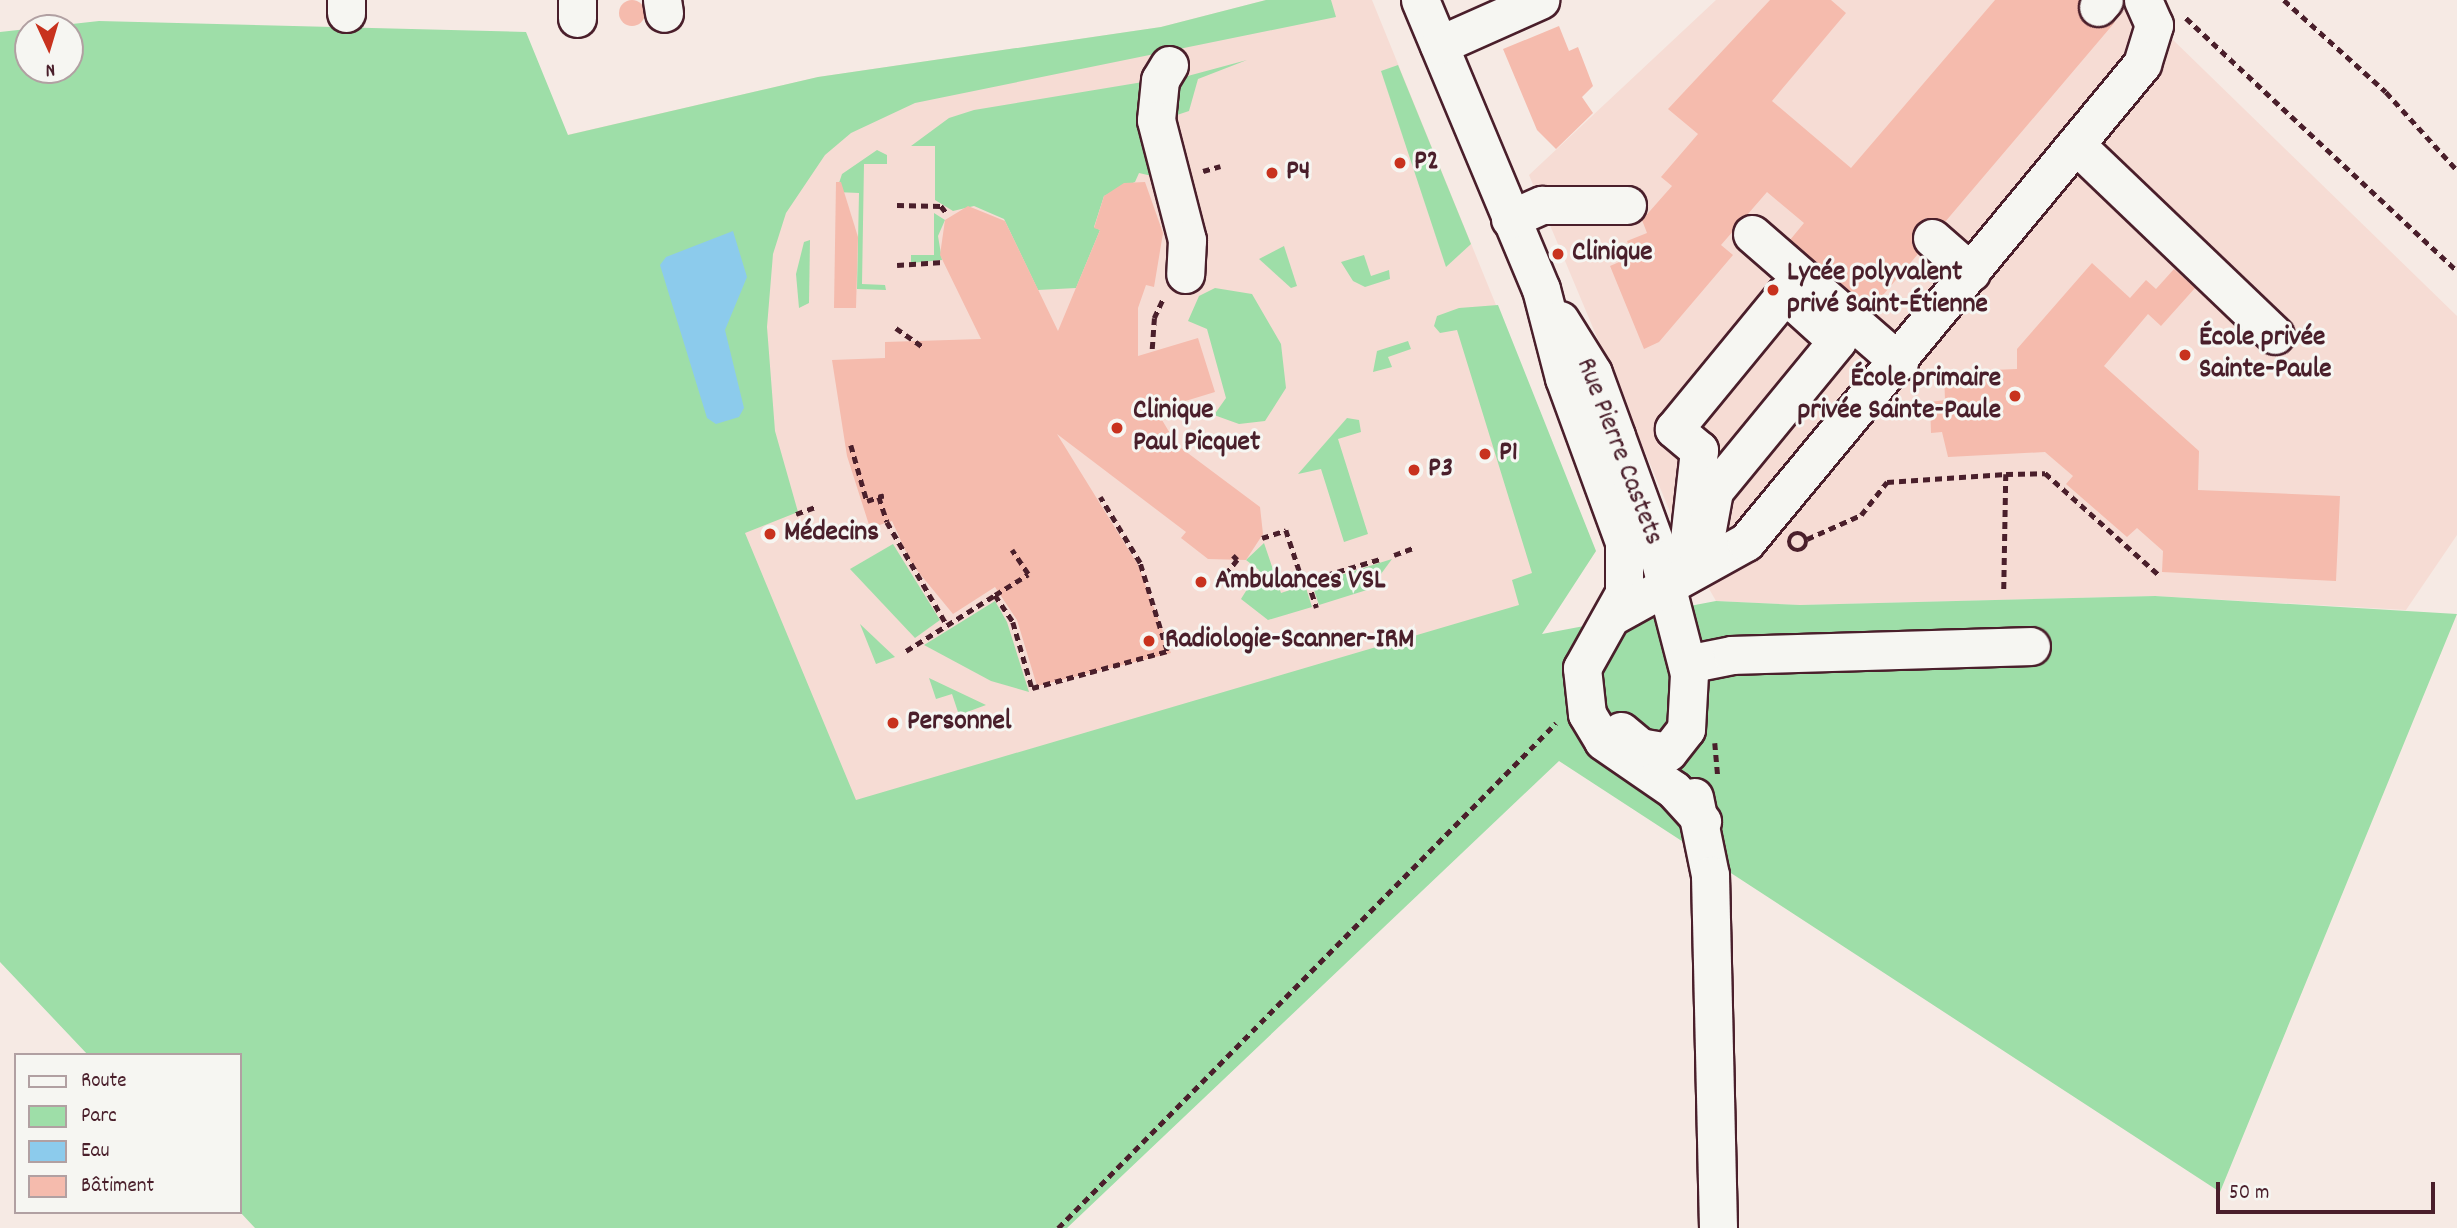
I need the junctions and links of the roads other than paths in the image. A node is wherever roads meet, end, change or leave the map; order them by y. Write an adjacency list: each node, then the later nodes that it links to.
1 (1420, 0): 4 (street, Rue Pierre Castets)
2 (1540, 0): 4 (street)
3 (2149, 13): 6 (street)
4 (1440, 45): 8 (street, Rue Pierre Castets)
5 (1169, 65): 12 (street)
6 (2076, 145): 11 (street); 14 (street)
7 (1627, 205): 8 (street)
8 (1510, 219): 13 (street, Rue Pierre Castets)
9 (1752, 234): 15 (street)
10 (1932, 238): 11 (street)
11 (1971, 272): 15 (street)
12 (1178, 281)
13 (1541, 289): 16 (street, Rue Pierre Castets); 17 (street, Rue Pierre Castets)
14 (2274, 335)
15 (1899, 362): 16 (street)
16 (1684, 575): 16 (street); 17 (street); 19 (street)
17 (1607, 627): 20 (street); 21 (street)
18 (2031, 646): 19 (street)
19 (1687, 664): 20 (street)
20 (1683, 738): 21 (street)
21 (1702, 821): 22 (street)
22 (1718, 1228)

